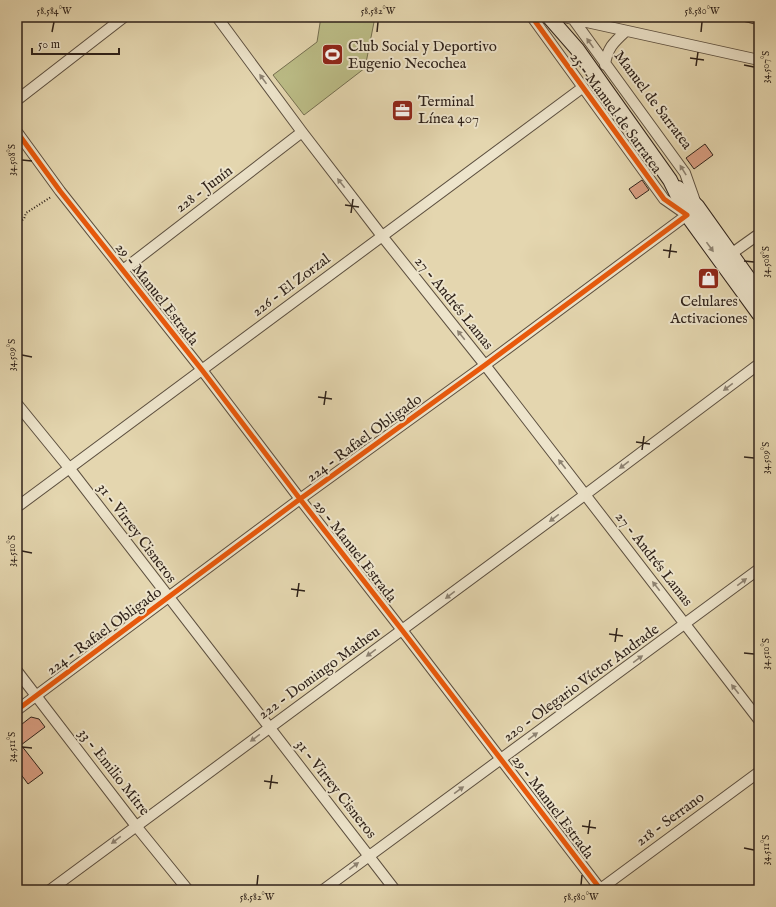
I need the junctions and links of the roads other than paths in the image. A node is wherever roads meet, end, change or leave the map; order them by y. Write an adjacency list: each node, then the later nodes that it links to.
1 (124, 17): 11 (street)
2 (217, 17): 13 (street, 27 - Andrés Lamas, one-way to 2)
3 (532, 17): 10 (street, 25 - Manuel de Sarratea)
4 (549, 17): 7 (main road)
5 (567, 18): 6 (street); 7 (main road); 9 (street, Manuel de Sarratea, one-way to 5)
6 (626, 31): 8 (street); 9 (street)
7 (577, 49): 14 (main road, Manuel de Sarratea)
8 (759, 60)
9 (605, 65): 14 (street, Manuel de Sarratea, one-way to 9)
10 (582, 88): 14 (street, 25 - Manuel de Sarratea); 16 (street, 226 - El Zorzal)
11 (17, 100)
12 (17, 132): 18 (street, 29 - Manuel Estrada)
13 (302, 132): 16 (street, 27 - Andrés Lamas, one-way to 13); 18 (street, 228 - Junín)
14 (692, 211): 17 (main road, Manuel de Sarratea); 20 (main road, 25 - Manuel de Sarratea, one-way to 20); 22 (street, 224 - Rafael Obligado)
15 (759, 234): 17 (street)
16 (382, 236): 22 (street, 27 - Andrés Lamas, one-way to 16); 23 (street, 226 - El Zorzal)
17 (731, 254): 19 (main road, Manuel de Sarratea)
18 (123, 270): 23 (street, 29 - Manuel Estrada)
19 (759, 293)
20 (759, 314)
21 (759, 364): 26 (street, 222 - Domingo Matheu, one-way to 26)
22 (485, 365): 26 (street, 27 - Andrés Lamas, one-way to 22); 27 (street, 224 - Rafael Obligado)
23 (202, 370): 25 (street, 226 - El Zorzal); 27 (street, 29 - Manuel Estrada)
24 (17, 404): 25 (street, 31 - Virrey Cisneros)
25 (70, 469): 28 (street, 226 - El Zorzal); 30 (street, 31 - Virrey Cisneros)
26 (586, 494): 31 (street, 27 - Andrés Lamas, one-way to 26); 32 (street, 222 - Domingo Matheu, one-way to 32)
27 (300, 499): 30 (street, 224 - Rafael Obligado); 32 (street, 29 - Manuel Estrada)
28 (17, 507)
29 (759, 569): 31 (street, 220 - Olegario Víctor Andrade, one-way to 29)
30 (168, 598): 34 (street, 224 - Rafael Obligado); 37 (street, 31 - Virrey Cisneros)
31 (686, 624): 36 (street, 27 - Andrés Lamas, one-way to 31); 38 (street, 220 - Olegario Víctor Andrade, one-way to 31)
32 (402, 630): 37 (street, 222 - Domingo Matheu, one-way to 37); 38 (street, 29 - Manuel Estrada)
33 (17, 671): 34 (street, 33 - Emilio Mitre)
34 (36, 696): 35 (street, 224 - Rafael Obligado); 40 (street, 33 - Emilio Mitre)
35 (17, 710)
36 (759, 720)
37 (270, 727): 40 (street, 222 - Domingo Matheu, one-way to 40); 41 (street, 31 - Virrey Cisneros)
38 (502, 760): 41 (street, 220 - Olegario Víctor Andrade, one-way to 38); 46 (street, 29 - Manuel Estrada)
39 (759, 772): 46 (street, 218 - Serrano)
40 (136, 826): 42 (street, 222 - Domingo Matheu, one-way to 42); 43 (street, 33 - Emilio Mitre)
41 (368, 856): 44 (street, 220 - Olegario Víctor Andrade, one-way to 41); 45 (street, 31 - Virrey Cisneros)
42 (50, 890)
43 (188, 890)
44 (323, 890)
45 (395, 890)
46 (600, 890)

